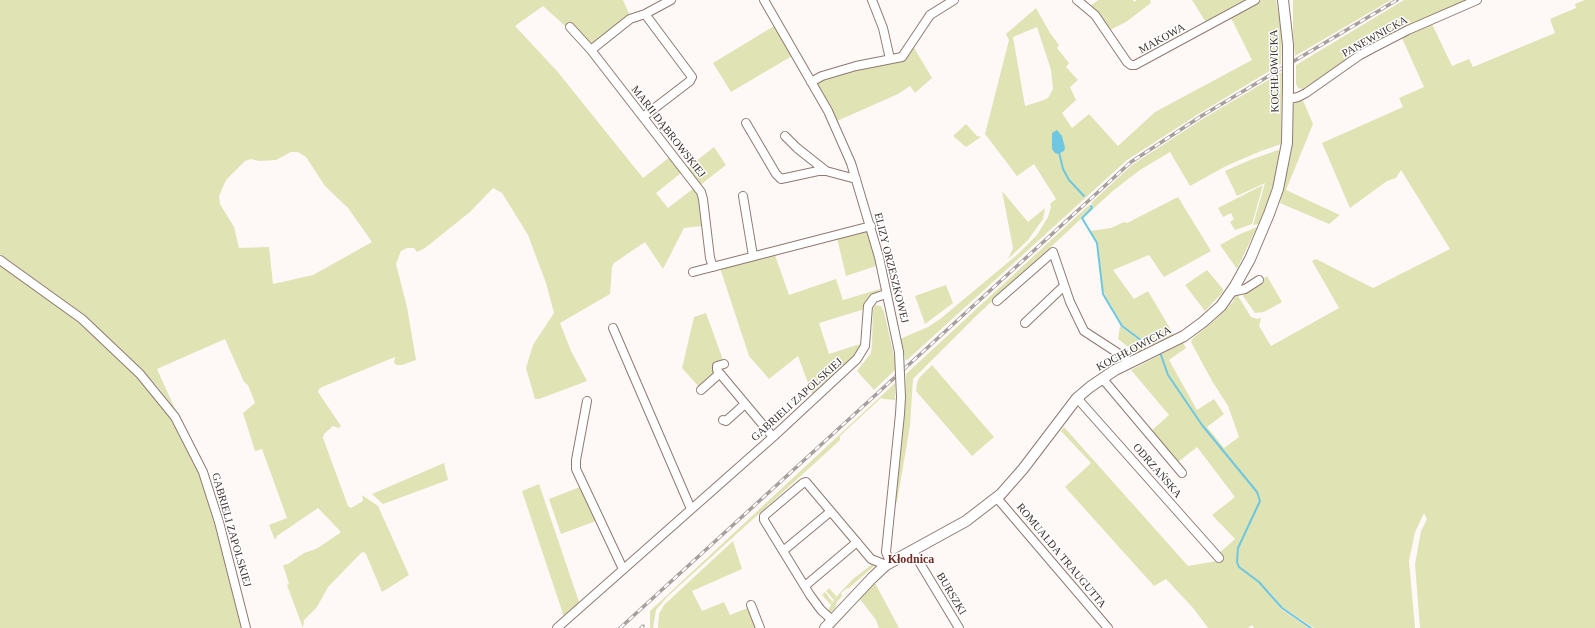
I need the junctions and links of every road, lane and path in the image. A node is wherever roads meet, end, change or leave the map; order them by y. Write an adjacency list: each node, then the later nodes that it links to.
1 (671, 0): 9 (street)
2 (764, 0): 14 (street, ELIZY ORZESZKOWEJ)
3 (872, 0): 13 (street)
4 (954, 0): 13 (street)
5 (1078, 0): 6 (street, MAKOWA)
6 (1255, 0)
7 (1283, 0): 15 (street, KOCHŁOWICKA, bridge)
8 (1477, 0): 15 (street, PANEWNICKA)
9 (657, 3): 10 (street)
10 (645, 14): 12 (street); 16 (street)
11 (570, 27): 12 (street, MARII DĄBROWSKIEJ)
12 (591, 50): 16 (street, MARII DĄBROWSKIEJ)
13 (890, 58): 14 (street)
14 (811, 82): 20 (street, ELIZY ORZESZKOWEJ)
15 (1289, 99): 29 (street, KOCHŁOWICKA)
16 (643, 117): 25 (street, MARII DĄBROWSKIEJ)
17 (746, 123): 19 (street)
18 (785, 136): 19 (street)
19 (826, 171): 20 (street)
20 (856, 179): 22 (street, ELIZY ORZESZKOWEJ)
21 (743, 196): 23 (street)
22 (871, 226): 23 (street); 30 (street, ELIZY ORZESZKOWEJ)
23 (753, 256): 25 (street)
24 (0, 260): 57 (street, GABRIELI ZAPOLSKIEJ)
25 (713, 266): 26 (street)
26 (693, 272)
27 (1259, 280): 29 (street)
28 (1064, 286): 31 (street); 32 (street); 34 (street)
29 (1231, 292): 34 (street, KOCHŁOWICKA)
30 (886, 294): 43 (street, GABRIELI ZAPOLSKIEJ); 52 (street, ELIZY ORZESZKOWEJ, bridge)
31 (997, 301)
32 (1025, 323)
33 (613, 328): 46 (street)
34 (1129, 363): 37 (street, KOCHŁOWICKA)
35 (724, 364): 36 (street)
36 (720, 374): 38 (street); 41 (street)
37 (1102, 378): 39 (street, KOCHŁOWICKA); 44 (street)
38 (701, 390)
39 (1077, 398): 45 (street, KOCHŁOWICKA); 51 (street, ODRZAŃSKA)
40 (587, 400): 53 (street)
41 (745, 404): 42 (street); 43 (street)
42 (723, 420)
43 (773, 437): 46 (street, GABRIELI ZAPOLSKIEJ)
44 (1182, 473)
45 (997, 498): 49 (street, KOCHŁOWICKA); 62 (street, ROMUALDA TRAUGUTTA)
46 (691, 509): 53 (street, GABRIELI ZAPOLSKIEJ)
47 (830, 512): 48 (street); 50 (street); 50 (street)
48 (857, 542): 52 (street); 54 (street)
49 (912, 550): 52 (street, KOCHŁOWICKA); 61 (street, BURSZKI)
50 (783, 551): 54 (street)
51 (1218, 558)
52 (888, 564): 56 (street, KOCHŁOWICKA)
53 (623, 570): 58 (street, GABRIELI ZAPOLSKIEJ)
54 (805, 586): 56 (street)
55 (751, 605): 59 (street)
56 (832, 620): 60 (street, KOCHŁOWICKA)
57 (246, 628)
58 (557, 628)
59 (760, 628)
60 (825, 628)
61 (959, 628)
62 (1108, 628)

